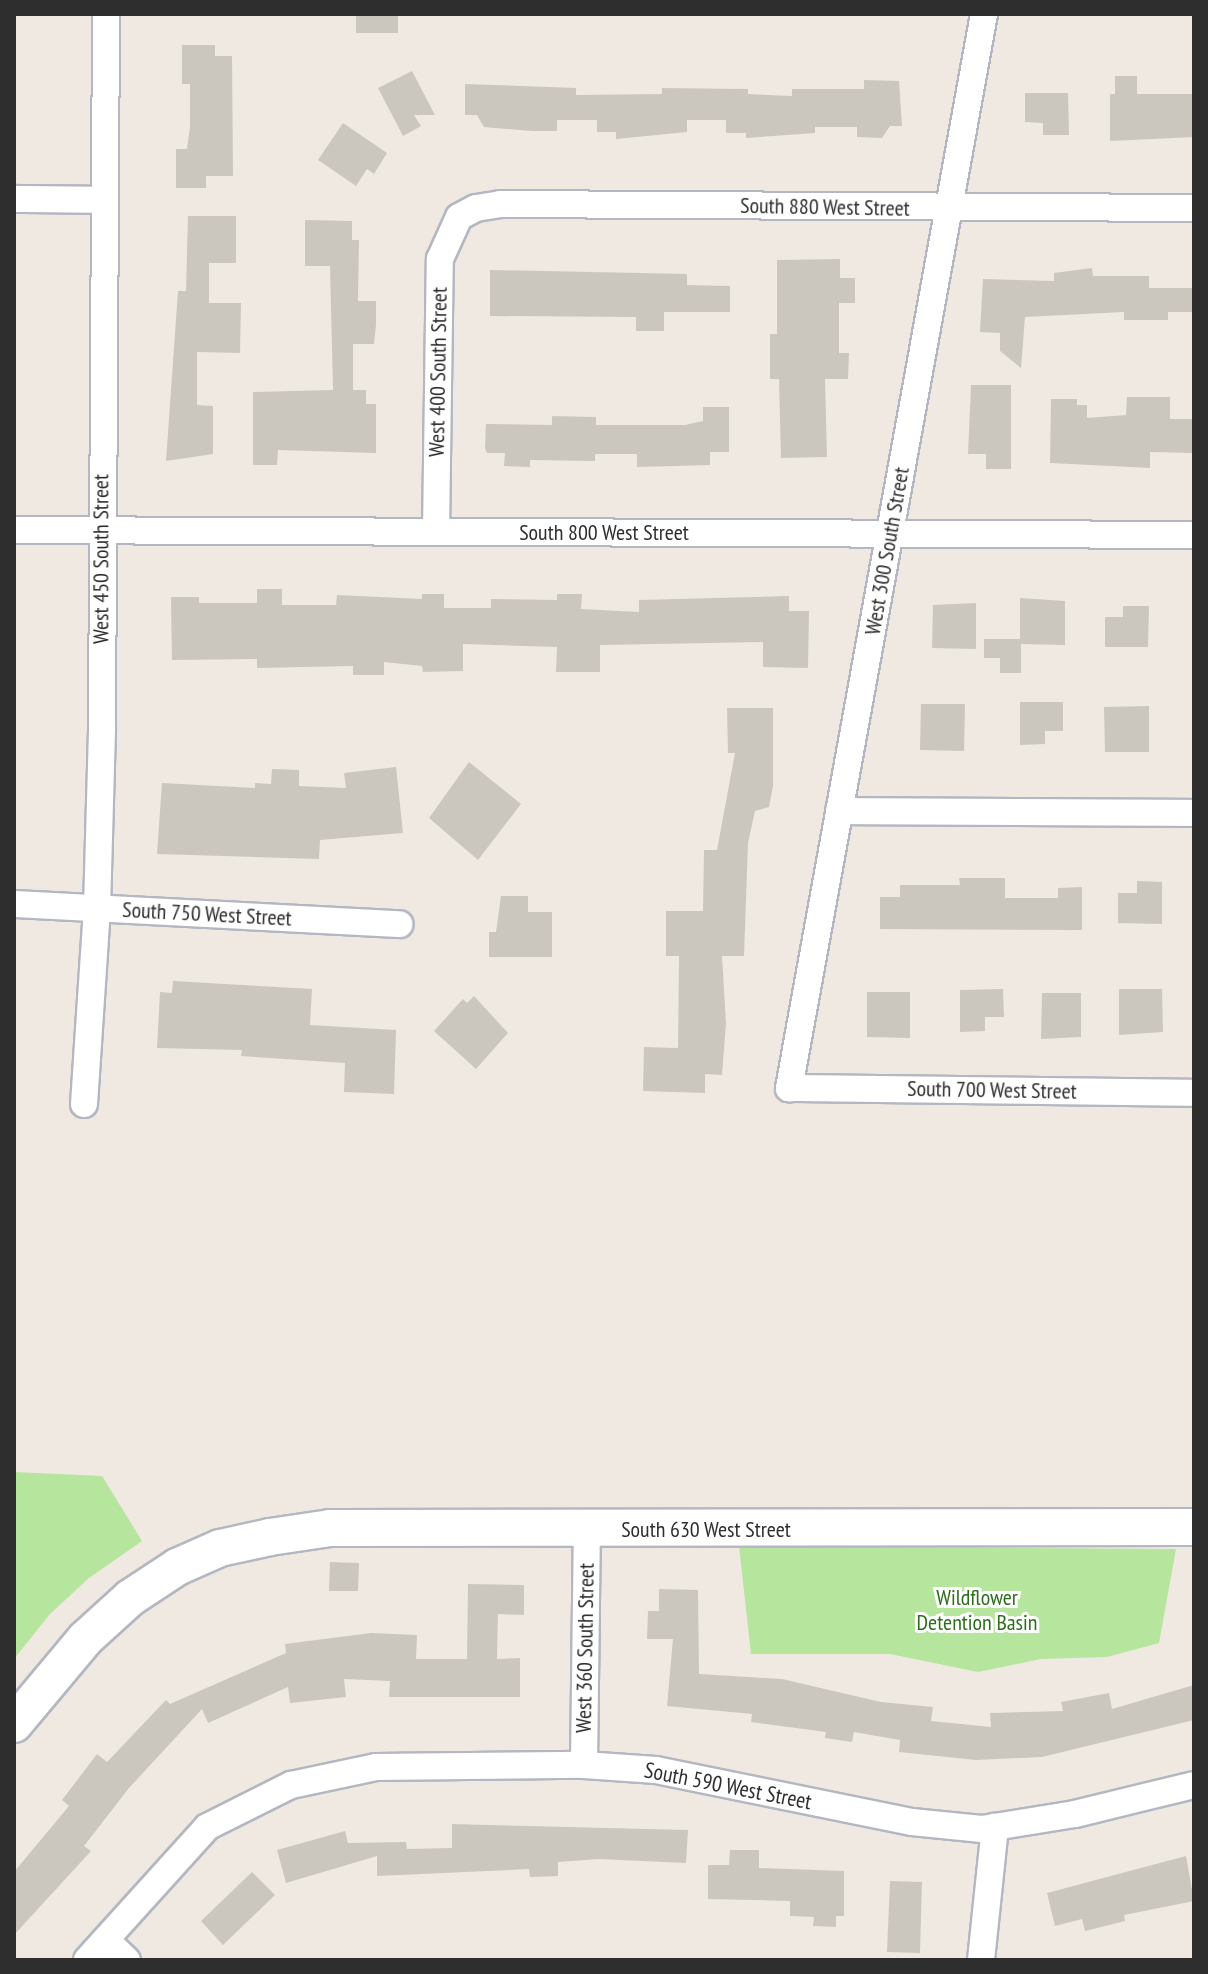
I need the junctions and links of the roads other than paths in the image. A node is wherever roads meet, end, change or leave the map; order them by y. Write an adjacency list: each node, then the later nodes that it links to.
1 (106, 14): 4 (street, West 450 South Street)
2 (984, 14): 6 (street, West 300 South Street)
3 (14, 199): 4 (street)
4 (104, 200): 9 (street, West 450 South Street)
5 (1194, 208): 6 (street, South 880 West Street)
6 (948, 209): 7 (street, South 880 West Street); 11 (street, West 300 South Street)
7 (459, 217): 10 (street, West 400 South Street)
8 (14, 530): 9 (street, South 800 West Street)
9 (100, 531): 10 (street, South 800 West Street); 16 (street, West 450 South Street)
10 (436, 532): 11 (street, South 800 West Street)
11 (890, 534): 12 (street, South 800 West Street); 13 (street, West 300 South Street)
12 (1194, 535)
13 (839, 811): 14 (street); 18 (street, West 300 South Street)
14 (1194, 813)
15 (14, 904): 16 (street, South 750 West Street)
16 (97, 909): 17 (street, South 750 West Street); 20 (street, West 450 South Street)
17 (399, 924)
18 (789, 1088): 19 (street, South 700 West Street)
19 (1194, 1093)
20 (84, 1104)
21 (1194, 1527): 22 (street, South 630 West Street)
22 (587, 1530): 23 (street, South 630 West Street); 24 (street, West 360 South Street)
23 (14, 1724)
24 (584, 1765): 26 (street, South 590 West Street); 27 (street, South 590 West Street)
25 (1194, 1785): 26 (street, South 590 West Street)
26 (995, 1827): 30 (street)
27 (106, 1940): 28 (street, South 590 West Street); 29 (street)
28 (87, 1960)
29 (127, 1960)
30 (981, 1960)

